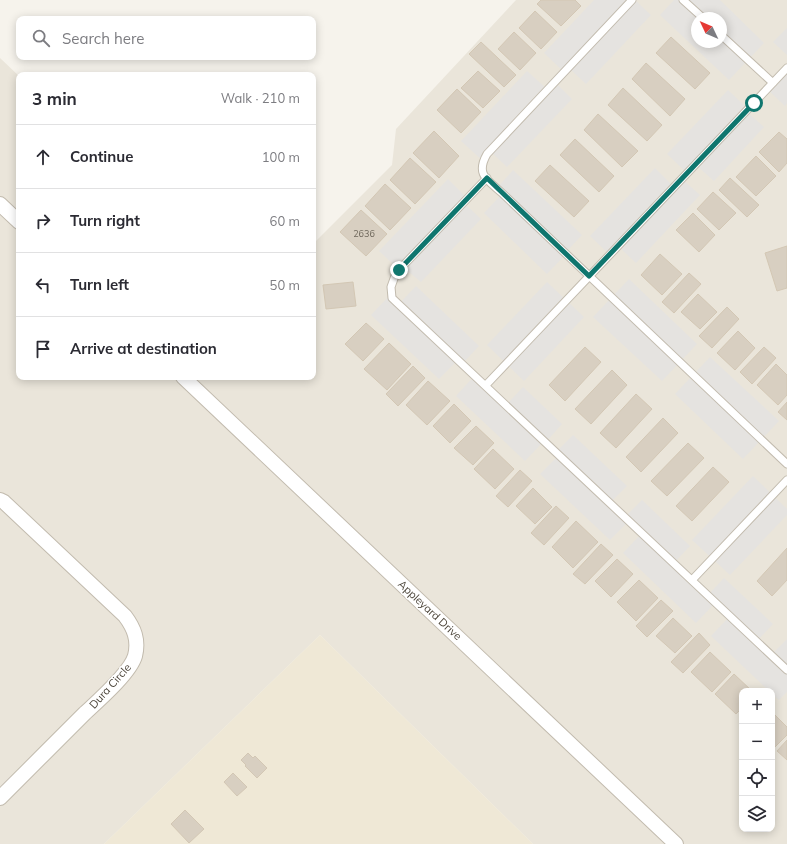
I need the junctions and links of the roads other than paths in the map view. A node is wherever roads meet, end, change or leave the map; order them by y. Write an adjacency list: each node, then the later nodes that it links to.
1 (632, 0): 7 (lane)
2 (683, 0): 3 (lane)
3 (696, 12)
4 (727, 41): 6 (lane)
5 (787, 68): 6 (lane)
6 (773, 83): 10 (lane)
7 (487, 178): 10 (lane); 12 (lane)
8 (0, 204): 9 (street)
9 (16, 219)
10 (589, 276): 12 (lane); 13 (lane)
11 (186, 380): 19 (street, Appleyard Drive)
12 (486, 386): 16 (lane)
13 (787, 464)
14 (787, 480): 16 (lane)
15 (0, 500): 18 (street, Dura Circle)
16 (692, 580): 17 (lane)
17 (787, 670)
18 (0, 798)
19 (676, 844)

